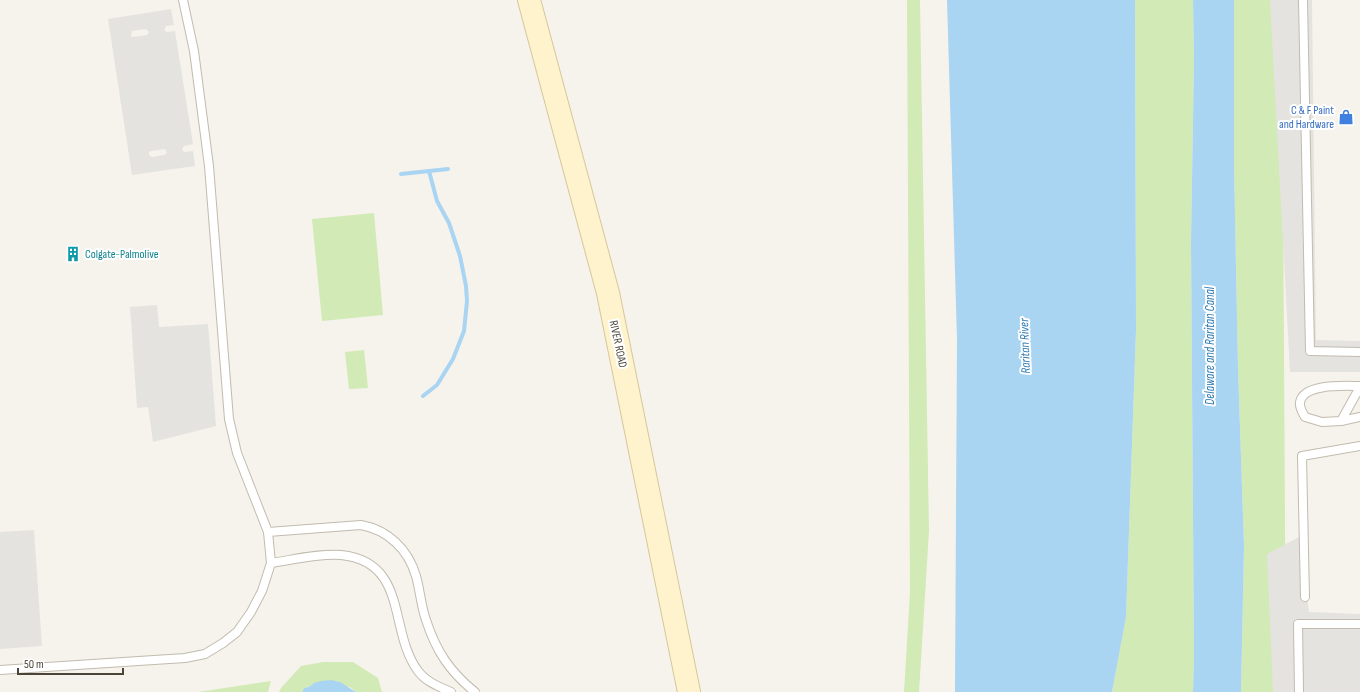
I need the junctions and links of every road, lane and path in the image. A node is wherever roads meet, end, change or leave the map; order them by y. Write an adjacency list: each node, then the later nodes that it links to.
1 (183, 0): 9 (lane)
2 (529, 0): 16 (main road, RIVER ROAD)
3 (1303, 0): 4 (lane)
4 (1360, 352)
5 (1360, 386): 7 (lane); 7 (lane)
6 (1360, 417): 7 (lane)
7 (1341, 421)
8 (1360, 446): 11 (lane)
9 (268, 532): 10 (lane); 15 (lane)
10 (271, 563): 13 (lane); 14 (lane)
11 (1305, 597)
12 (1360, 624): 17 (lane)
13 (0, 670)
14 (451, 692)
15 (475, 692)
16 (689, 692)
17 (1299, 692)

